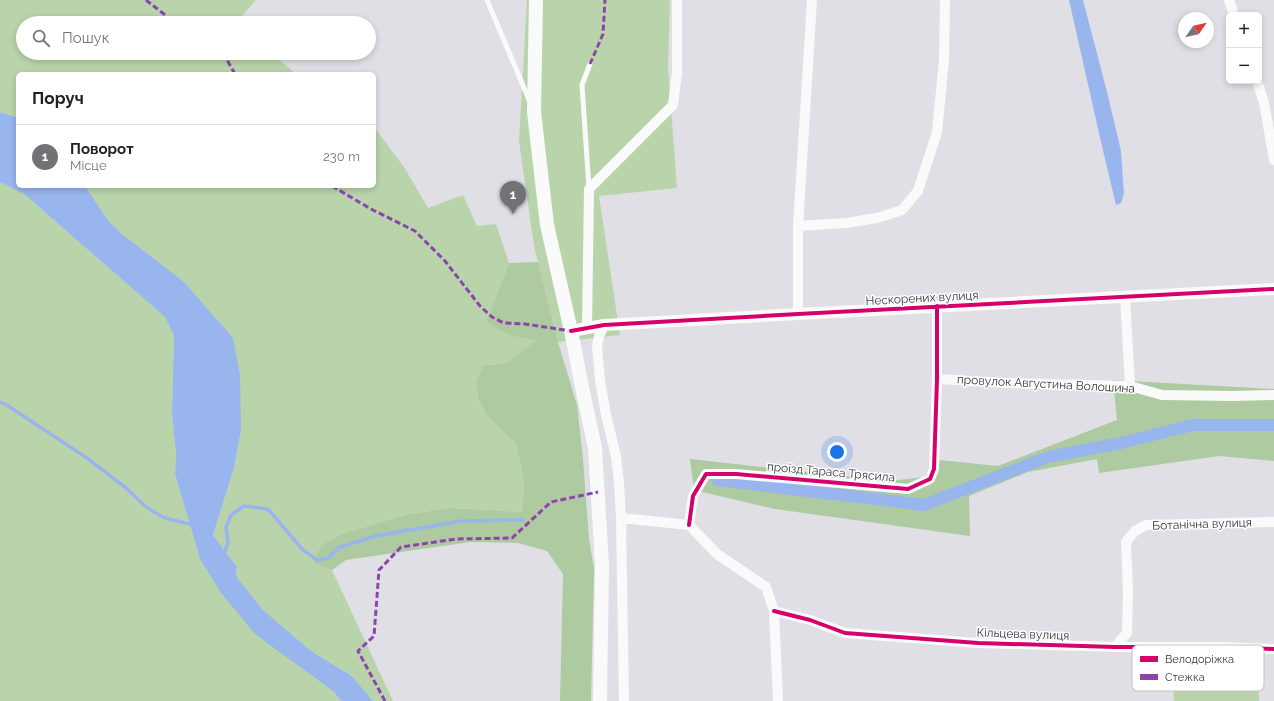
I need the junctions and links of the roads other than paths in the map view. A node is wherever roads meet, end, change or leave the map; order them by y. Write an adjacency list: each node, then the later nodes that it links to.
1 (487, 0): 10 (lane)
2 (536, 0): 10 (main road)
3 (677, 0): 12 (street)
4 (812, 0): 13 (street)
5 (945, 0): 13 (street)
6 (1229, 0): 7 (street)
7 (1233, 12)
8 (590, 64): 12 (lane)
9 (1258, 84): 11 (street)
10 (534, 112): 20 (main road)
11 (1274, 160)
12 (590, 189): 19 (street)
13 (798, 226): 17 (street)
14 (1274, 289): 15 (street, Нескорених вулиця)
15 (1125, 297): 16 (street, Нескорених вулиця); 22 (street)
16 (937, 306): 17 (street, Нескорених вулиця); 21 (street, проїзд Тараса Трясила)
17 (798, 314): 18 (street, Нескорених вулиця)
18 (604, 325): 19 (street, Нескорених вулиця); 24 (street)
19 (587, 328): 20 (street, Нескорених вулиця)
20 (571, 331): 32 (main road)
21 (937, 379): 22 (street, провулок Августина Волошина); 26 (street, проїзд Тараса Трясила)
22 (1130, 386): 23 (street, провулок Августина Волошина)
23 (1274, 395)
24 (621, 518): 26 (street); 33 (street)
25 (1274, 522): 28 (street, Ботанічна вулиця)
26 (689, 524): 27 (street)
27 (774, 611): 28 (street, Кільцева вулиця); 34 (street)
28 (1115, 647): 29 (street, Кільцева вулиця)
29 (1132, 647)
30 (1264, 649): 31 (street, Кільцева вулиця)
31 (1274, 649)
32 (600, 701)
33 (624, 701)
34 (778, 701)

